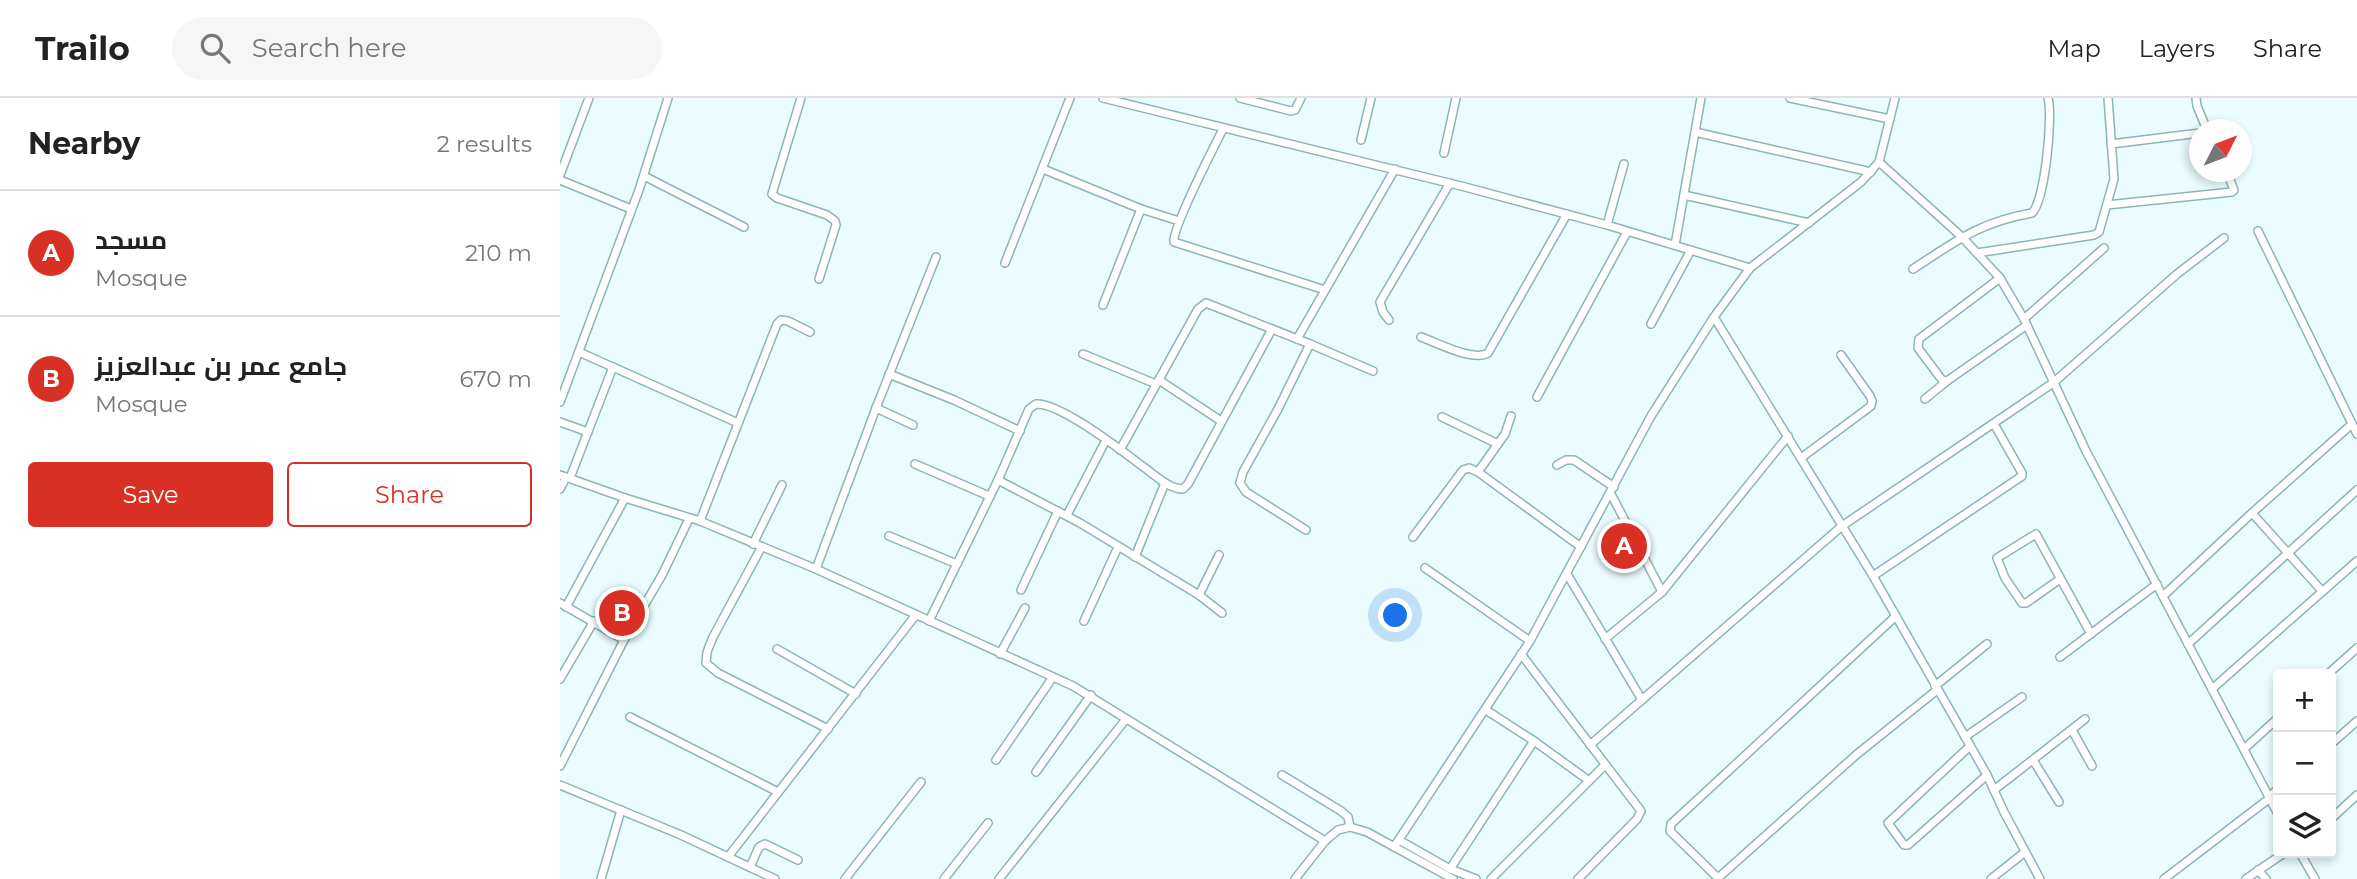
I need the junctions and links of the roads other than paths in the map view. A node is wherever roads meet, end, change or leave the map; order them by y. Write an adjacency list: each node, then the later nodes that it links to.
1 (589, 98): 30 (street)
2 (668, 98): 29 (street)
3 (801, 98): 55 (street)
4 (1070, 98): 26 (street)
5 (1103, 98): 18 (street)
6 (1301, 98): 15 (street)
7 (1371, 98): 21 (street)
8 (1456, 98): 23 (street)
9 (1702, 98): 19 (street)
10 (1790, 98): 16 (street)
11 (1895, 98): 16 (street)
12 (2048, 98): 44 (street)
13 (2108, 98): 22 (street)
14 (2196, 98): 17 (street)
15 (1244, 99)
16 (1889, 119): 24 (street)
17 (2202, 119)
18 (1223, 129): 27 (street); 38 (street)
19 (1695, 132): 28 (street); 33 (street)
20 (2189, 134): 22 (street)
21 (1361, 140)
22 (2111, 144): 34 (street)
23 (1444, 153)
24 (1879, 162): 28 (street); 44 (street)
25 (1625, 164): 40 (street)
26 (1042, 169): 36 (street); 51 (street)
27 (1395, 169): 32 (street); 56 (street)
28 (1871, 172): 39 (street)
29 (644, 176): 35 (street); 41 (street)
30 (560, 178): 35 (street)
31 (2232, 182): 34 (street)
32 (1450, 183): 37 (street); 59 (street)
33 (1684, 195): 39 (street); 46 (street)
34 (2107, 205): 49 (street)
35 (631, 209): 67 (street)
36 (1141, 209): 38 (street); 57 (street)
37 (1567, 214): 40 (street); 64 (street)
38 (1180, 221): 56 (street)
39 (1809, 223): 52 (street)
40 (1607, 225): 43 (street)
41 (744, 228)
42 (2258, 231): 86 (street)
43 (1627, 232): 46 (street); 76 (street)
44 (1962, 237): 49 (street); 53 (street)
45 (2224, 238): 75 (street)
46 (1675, 245): 48 (street)
47 (2104, 247): 60 (street)
48 (1691, 250): 52 (street); 61 (street)
49 (1978, 253): 54 (street)
50 (936, 257): 72 (street)
51 (1005, 262)
52 (1751, 268): 58 (street)
53 (1913, 269)
54 (2000, 278): 60 (street); 73 (street)
55 (819, 279)
56 (1325, 290): 65 (street)
57 (1104, 305)
58 (1714, 317): 91 (street); 104 (street)
59 (1389, 320)
60 (2026, 322): 73 (street); 75 (street)
61 (1651, 324)
62 (1272, 329): 65 (street); 74 (street); 82 (street)
63 (810, 332): 84 (street)
64 (1422, 337)
65 (1297, 339): 66 (street)
66 (1310, 344): 71 (street); 114 (street)
67 (579, 352): 70 (street); 78 (street)
68 (1083, 354): 74 (street)
69 (1841, 355): 95 (street)
70 (613, 367): 84 (street); 89 (street)
71 (1373, 371)
72 (889, 374): 79 (street); 88 (street)
73 (1947, 381): 77 (street)
74 (1158, 382): 82 (street); 94 (street)
75 (2053, 383): 85 (street); 130 (street)
76 (1537, 397)
77 (1925, 399)
78 (560, 402)
79 (876, 408): 87 (street); 126 (street)
80 (1510, 416): 93 (street)
81 (1442, 417): 93 (street)
82 (1221, 421): 101 (street)
83 (560, 422): 89 (street)
84 (737, 423): 112 (street)
85 (1994, 424): 113 (street); 128 (street)
86 (2352, 424): 90 (street); 109 (street)
87 (913, 425)
88 (1020, 431): 92 (street); 100 (street)
89 (588, 432): 99 (street)
90 (2357, 434)
91 (1788, 436): 95 (street); 133 (street)
92 (1106, 440): 94 (street); 110 (street)
93 (1498, 444): 98 (street)
94 (1120, 450): 101 (street)
95 (1801, 458): 113 (street)
96 (915, 464): 106 (street)
97 (1557, 465): 104 (street)
98 (1478, 472): 116 (street); 119 (street)
99 (565, 477): 103 (street); 107 (street)
100 (998, 480): 106 (street); 108 (street)
101 (1166, 483): 122 (street)
102 (782, 485): 117 (street)
103 (560, 489)
104 (1612, 490): 119 (street); 133 (street)
105 (2357, 490): 120 (street)
106 (989, 496): 124 (street)
107 (625, 498): 111 (street); 136 (street)
108 (1058, 511): 110 (street); 131 (street)
109 (2252, 513): 120 (street); 135 (street)
110 (1067, 515): 118 (street)
111 (689, 519): 112 (street); 146 (street)
112 (700, 521): 117 (street)
113 (1842, 526): 128 (street); 163 (street)
114 (1306, 530)
115 (890, 536): 124 (street)
116 (1413, 537)
117 (757, 546): 126 (street); 170 (street)
118 (1118, 547): 122 (street); 143 (street)
119 (1581, 547): 127 (street)
120 (2287, 552): 132 (street); 149 (street)
121 (1219, 555): 134 (street)
122 (1135, 557): 134 (street)
123 (2357, 561): 132 (street)
124 (957, 564): 142 (street)
125 (1425, 568): 147 (street)
126 (816, 569): 139 (street)
127 (1567, 574): 145 (street); 147 (street)
128 (1873, 576): 140 (street)
129 (2060, 579): 129 (street); 144 (street)
130 (2157, 584): 135 (street); 144 (street)
131 (1021, 590)
132 (2322, 591): 159 (street)
133 (1662, 592): 145 (street)
134 (1199, 595): 138 (street)
135 (2163, 596): 149 (street)
136 (563, 605): 141 (street)
137 (1025, 608): 152 (street)
138 (1222, 613)
139 (915, 615): 142 (street); 160 (street)
140 (1896, 616): 158 (street); 221 (street)
141 (594, 621): 146 (street); 157 (street)
142 (929, 621): 152 (street)
143 (1084, 621)
144 (2091, 634): 154 (street)
145 (1605, 639): 163 (street)
146 (624, 640): 181 (street)
147 (1530, 641): 153 (street)
148 (1987, 644): 158 (street)
149 (2188, 644): 159 (street)
150 (2357, 648): 155 (street)
151 (777, 649): 160 (street)
152 (1000, 654): 156 (street)
153 (1521, 654): 164 (street); 175 (street)
154 (2060, 657)
155 (2334, 669)
156 (1053, 677): 161 (street); 178 (street)
157 (560, 679)
158 (1936, 688): 172 (street); 221 (street)
159 (2213, 689): 177 (street)
160 (856, 694): 170 (street)
161 (1090, 695): 166 (street); 183 (street)
162 (2022, 697): 172 (street)
163 (1642, 700): 175 (street)
164 (1486, 710): 174 (street); 201 (street)
165 (630, 717): 190 (street)
166 (1126, 719): 200 (street); 215 (street)
167 (2085, 719): 171 (street)
168 (2357, 721): 173 (street)
169 (2273, 723): 177 (street)
170 (828, 729): 190 (street)
171 (2072, 730): 179 (street); 182 (street)
172 (1965, 737): 176 (street)
173 (2336, 740)
174 (1534, 741): 186 (street); 208 (street)
175 (1590, 745): 180 (street)
176 (1970, 746): 185 (street); 185 (street)
177 (2244, 749): 193 (street)
178 (996, 760)
179 (2033, 760): 189 (street); 194 (street)
180 (1605, 765): 186 (street); 220 (street)
181 (560, 766)
182 (2092, 766)
183 (1036, 772)
184 (1282, 775): 199 (street)
185 (1987, 775): 189 (street)
186 (1588, 780): 219 (street)
187 (921, 782): 213 (street)
188 (560, 785): 196 (street)
189 (1994, 790): 202 (street)
190 (778, 792): 203 (street)
191 (2273, 793): 193 (street)
192 (2357, 795): 197 (street)
193 (2269, 797): 195 (street); 210 (street)
194 (2059, 802)
195 (2273, 805)
196 (621, 810): 203 (street); 211 (street)
197 (2336, 814)
198 (988, 823): 214 (street)
199 (1350, 827): 200 (street); 201 (street)
200 (1325, 841): 216 (street)
201 (1397, 844): 208 (street); 217 (street)
202 (2025, 852): 222 (street); 223 (street)
203 (728, 857): 207 (street)
204 (2276, 858): 209 (street)
205 (2303, 858): 228 (street)
206 (798, 860): 207 (street)
207 (750, 867): 212 (street)
208 (1450, 869): 218 (street)
209 (2258, 870): 226 (street); 227 (street)
210 (2174, 872): 224 (street); 225 (street)
211 (601, 879)
212 (775, 879)
213 (845, 879)
214 (944, 879)
215 (999, 879)
216 (1295, 879)
217 (1453, 879)
218 (1476, 879)
219 (1491, 879)
220 (1578, 879)
221 (1718, 879)
222 (1991, 879)
223 (2040, 879)
224 (2164, 879)
225 (2180, 879)
226 (2246, 879)
227 (2266, 879)
228 (2315, 879)

